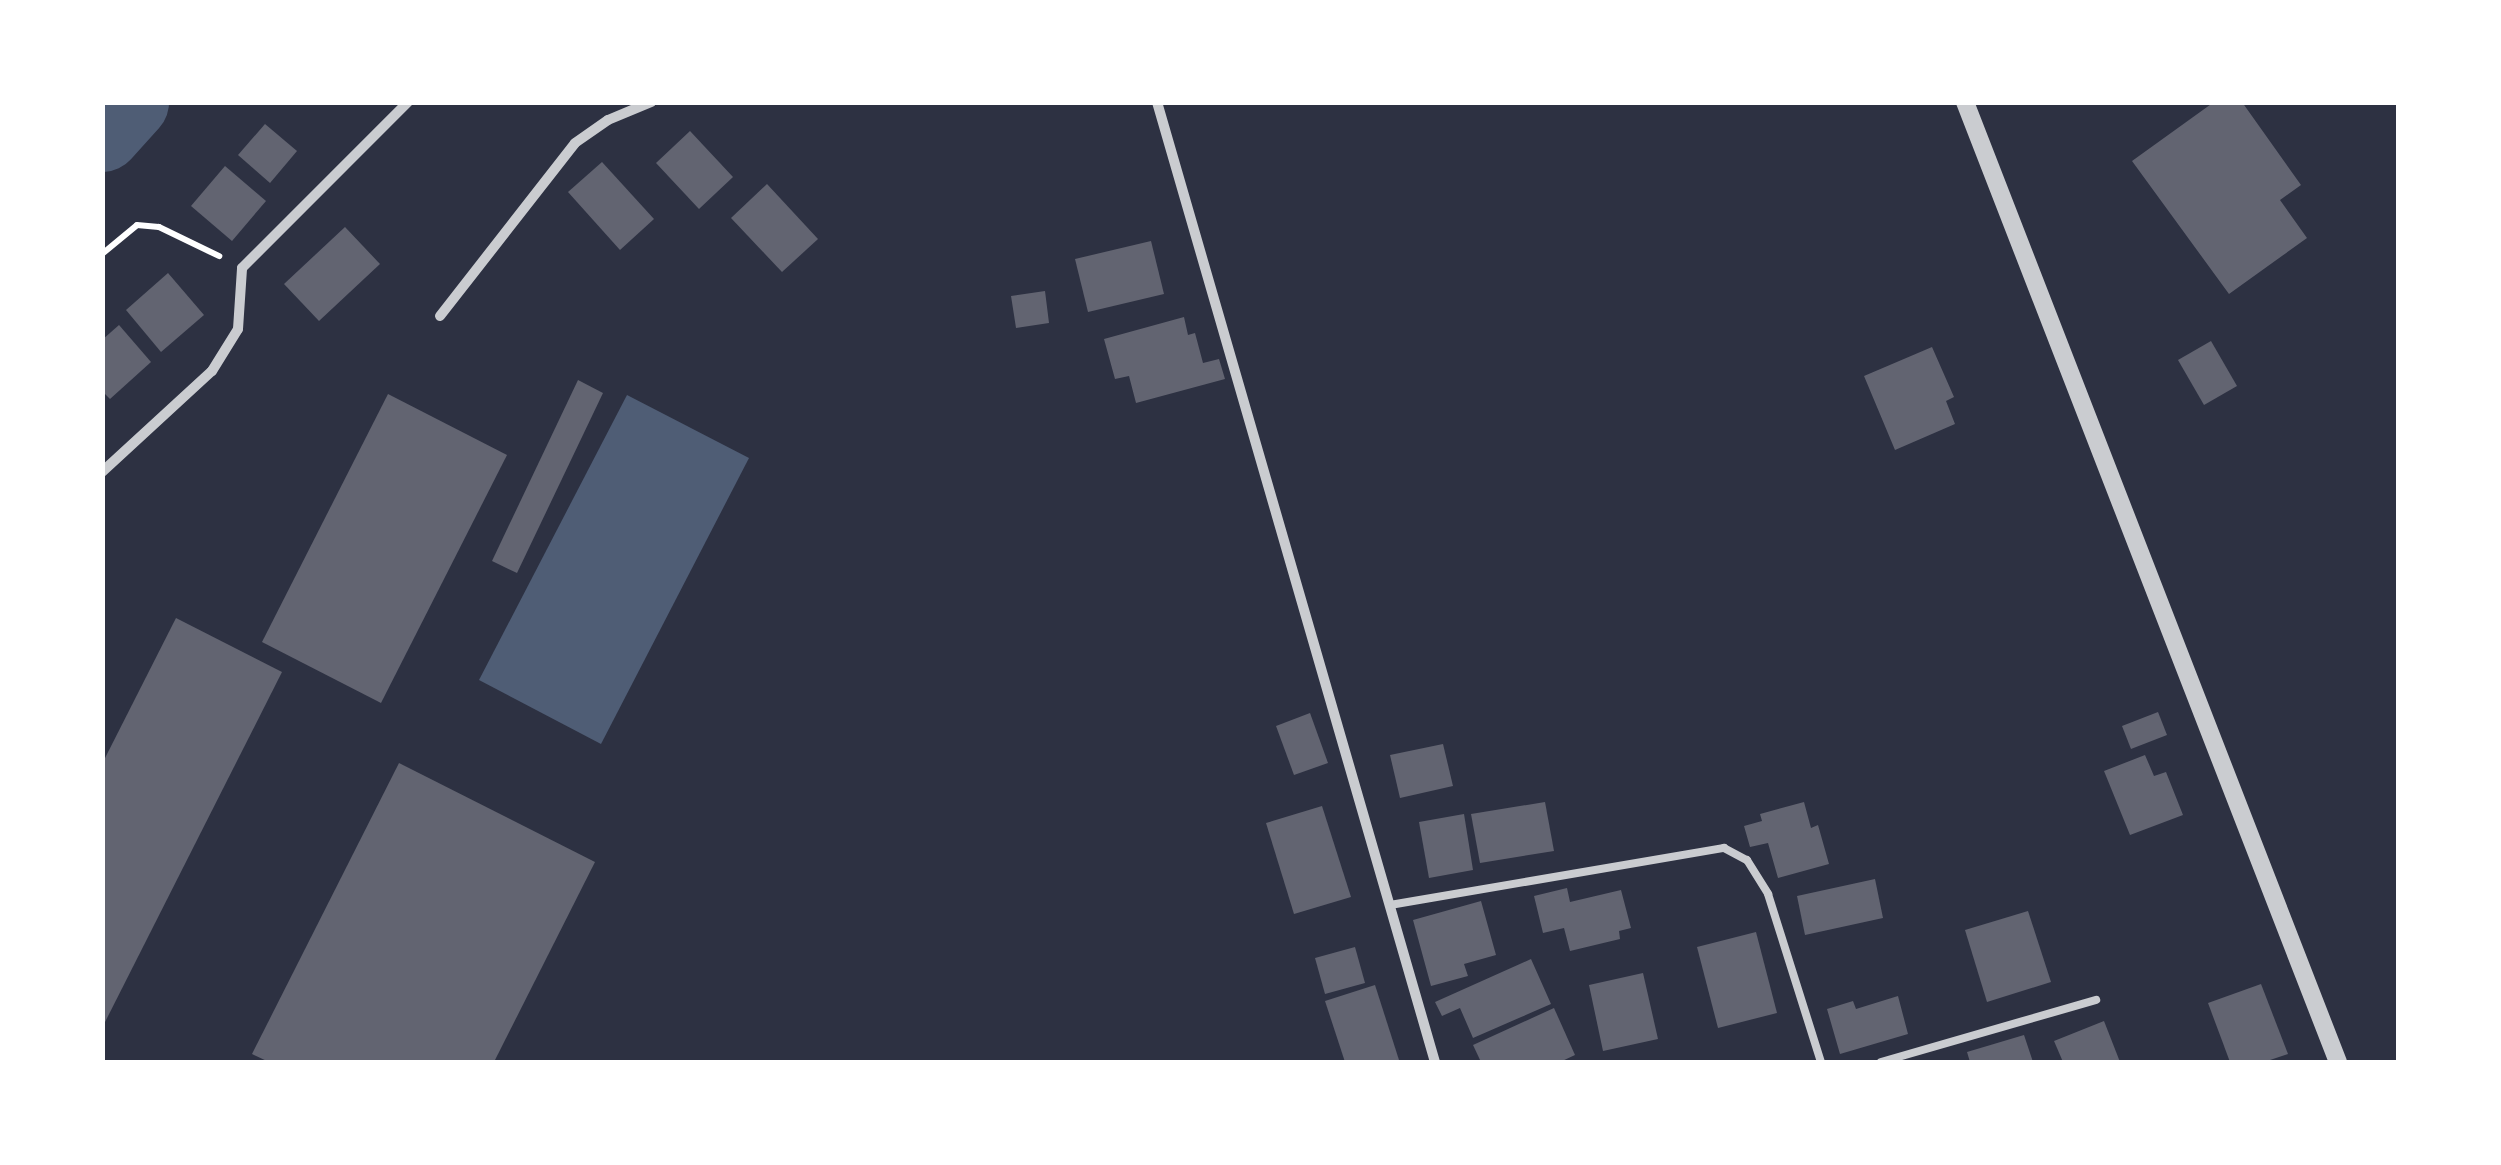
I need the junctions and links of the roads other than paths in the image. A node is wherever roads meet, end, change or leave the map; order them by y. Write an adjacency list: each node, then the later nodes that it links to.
1 (408, 102): 6 (street)
2 (651, 102): 5 (street)
3 (1156, 102): 7 (street)
4 (1965, 102): 12 (street)
5 (440, 316)
6 (102, 472)
7 (1390, 906): 9 (street); 10 (lane)
8 (2096, 1000): 11 (lane)
9 (1436, 1062)
10 (1821, 1062)
11 (1881, 1062)
12 (2338, 1062)

